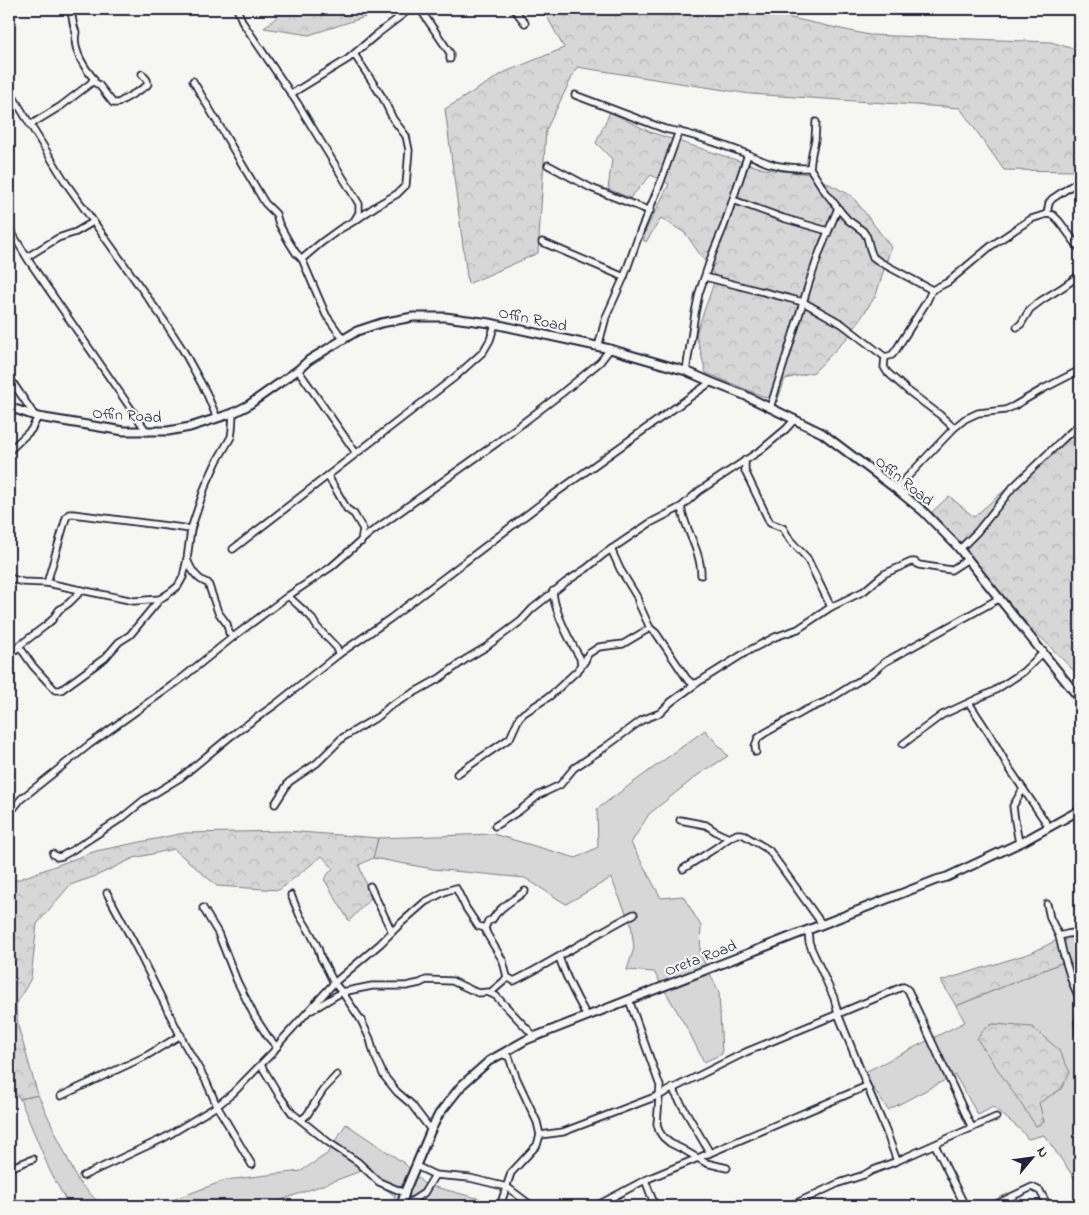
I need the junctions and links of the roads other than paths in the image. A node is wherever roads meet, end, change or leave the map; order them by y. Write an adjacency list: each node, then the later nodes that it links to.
1 (70, 9): 10 (street)
2 (237, 9): 13 (street)
3 (410, 9): 7 (street)
4 (420, 9): 8 (street)
5 (514, 9): 6 (street)
6 (525, 23)
7 (354, 54): 13 (street); 26 (street)
8 (450, 59)
9 (142, 74): 10 (street)
10 (92, 81): 16 (street)
11 (193, 81): 33 (street)
12 (9, 90): 16 (street)
13 (291, 94): 26 (street)
14 (575, 95): 17 (street)
15 (816, 122): 20 (street)
16 (30, 125): 27 (street)
17 (679, 131): 18 (street); 24 (street)
18 (748, 154): 20 (street); 22 (street)
19 (548, 165): 24 (street)
20 (810, 168): 23 (street)
21 (1080, 180): 25 (street)
22 (733, 200): 29 (street); 36 (street)
23 (838, 208): 29 (street); 37 (street)
24 (650, 211): 35 (street)
25 (1047, 214): 31 (street); 37 (street)
26 (354, 221): 33 (street)
27 (93, 222): 32 (street); 54 (street)
28 (9, 228): 32 (street)
29 (828, 231): 38 (street)
30 (542, 242): 35 (street)
31 (1080, 249)
32 (27, 257): 58 (street)
33 (302, 259): 41 (street)
34 (1080, 275): 40 (street)
35 (624, 277): 42 (street)
36 (705, 277): 38 (street); 47 (street)
37 (932, 290): 44 (street)
38 (803, 302): 44 (street); 51 (street)
39 (495, 324): 41 (street, Offin Road); 42 (street, Offin Road); 60 (street)
40 (1017, 327)
41 (343, 339): 45 (street, Offin Road)
42 (598, 347): 43 (street, Offin Road)
43 (610, 349): 47 (street, Offin Road); 66 (street)
44 (885, 356): 57 (street)
45 (298, 370): 52 (street, Offin Road); 60 (street)
46 (1080, 370): 57 (street)
47 (686, 371): 49 (street, Offin Road)
48 (9, 377): 53 (street)
49 (711, 382): 51 (street, Offin Road); 85 (street)
50 (9, 408): 53 (street, Offin Road)
51 (770, 408): 55 (street, Offin Road)
52 (233, 413): 54 (street, Offin Road); 65 (street)
53 (36, 416): 58 (street, Offin Road); 59 (street)
54 (216, 418): 58 (street, Offin Road)
55 (795, 420): 61 (street); 63 (street, Offin Road)
56 (1080, 424): 69 (street)
57 (954, 428): 63 (street)
58 (147, 432)
59 (9, 451)
60 (356, 453): 62 (street)
61 (745, 460): 64 (street); 80 (street)
62 (328, 476): 66 (street); 67 (street)
63 (896, 489): 69 (street, Offin Road)
64 (681, 507): 68 (street); 72 (street)
65 (191, 530): 70 (street); 74 (street)
66 (361, 542): 77 (street)
67 (232, 549)
68 (611, 549): 76 (street); 81 (street)
69 (960, 549): 71 (street, Offin Road)
70 (188, 559): 79 (street); 82 (street)
71 (968, 560): 78 (street, Offin Road); 80 (street)
72 (701, 574)
73 (9, 578): 74 (street)
74 (47, 583): 75 (street)
75 (82, 590): 79 (street); 83 (street)
76 (554, 591): 87 (street); 95 (street)
77 (288, 596): 82 (street); 85 (street)
78 (1000, 598): 84 (street, Offin Road); 92 (street)
79 (160, 599): 83 (street)
80 (831, 607): 88 (street)
81 (650, 628): 87 (street); 88 (street)
82 (233, 637): 97 (street)
83 (19, 646): 86 (street)
84 (1044, 652): 89 (street, Offin Road); 90 (street)
85 (339, 654): 103 (street)
86 (9, 656)
87 (578, 669): 93 (street)
88 (697, 683): 99 (street)
89 (1080, 699)
90 (969, 703): 91 (street); 94 (street)
91 (903, 744)
92 (756, 752)
93 (458, 774)
94 (1023, 789): 100 (street); 102 (street)
95 (275, 804)
96 (1080, 810): 100 (street, Oreta Road)
97 (9, 814)
98 (680, 820): 101 (street)
99 (495, 826)
100 (1049, 827): 102 (street, Oreta Road)
101 (729, 838): 104 (street); 112 (street)
102 (1019, 843): 112 (street, Oreta Road)
103 (53, 854)
104 (683, 869)
105 (370, 886): 115 (street)
106 (525, 891): 113 (street)
107 (107, 893): 129 (street)
108 (291, 895): 120 (street)
109 (1047, 904): 117 (street)
110 (203, 908): 132 (street)
111 (634, 914): 118 (street)
112 (822, 924): 114 (street, Oreta Road)
113 (485, 928): 115 (street); 119 (street)
114 (808, 930): 123 (street, Oreta Road); 127 (street)
115 (392, 932): 120 (street)
116 (1080, 932): 117 (street)
117 (1059, 936): 124 (street)
118 (559, 957): 119 (street); 128 (street)
119 (507, 977): 122 (street)
120 (334, 983): 121 (street); 125 (street)
121 (342, 992): 122 (street); 125 (street); 146 (street)
122 (490, 993): 130 (street)
123 (629, 1000): 128 (street, Oreta Road); 140 (street)
124 (1080, 1000)
125 (307, 1012): 132 (street)
126 (1080, 1013): 131 (street)
127 (838, 1014): 138 (street); 139 (street); 145 (street)
128 (587, 1016): 130 (street, Oreta Road)
129 (181, 1035): 141 (street); 142 (street)
130 (534, 1037): 133 (street, Oreta Road)
131 (1080, 1043)
132 (277, 1047): 135 (street)
133 (501, 1054): 146 (street, Oreta Road); 147 (street)
134 (1080, 1058): 136 (street)
135 (261, 1065): 142 (street); 144 (street)
136 (1079, 1068)
137 (337, 1075): 144 (street)
138 (866, 1086): 149 (street); 152 (street)
139 (672, 1088): 140 (street); 149 (street)
140 (660, 1095): 147 (street); 150 (street)
141 (61, 1096)
142 (217, 1106): 153 (street); 158 (street)
143 (996, 1117): 145 (street)
144 (301, 1120): 161 (street)
145 (972, 1128): 148 (street)
146 (431, 1130): 154 (street, Oreta Road)
147 (540, 1135): 160 (street)
148 (935, 1145): 152 (street); 168 (street)
149 (710, 1153): 150 (street)
150 (698, 1158): 156 (street); 159 (street)
151 (33, 1159): 155 (street)
152 (897, 1161): 167 (street)
153 (252, 1165)
154 (416, 1166): 157 (street); 161 (street, Oreta Road)
155 (9, 1168)
156 (727, 1168)
157 (435, 1175): 160 (street); 162 (street)
158 (83, 1176)
159 (645, 1180): 165 (street); 166 (street)
160 (506, 1187): 163 (street); 164 (street)
161 (405, 1193): 162 (street, Oreta Road)
162 (402, 1206)
163 (500, 1206)
164 (532, 1206)
165 (596, 1206)
166 (655, 1206)
167 (790, 1206)
168 (965, 1206)
169 (992, 1206): 170 (street)
170 (1048, 1206)

